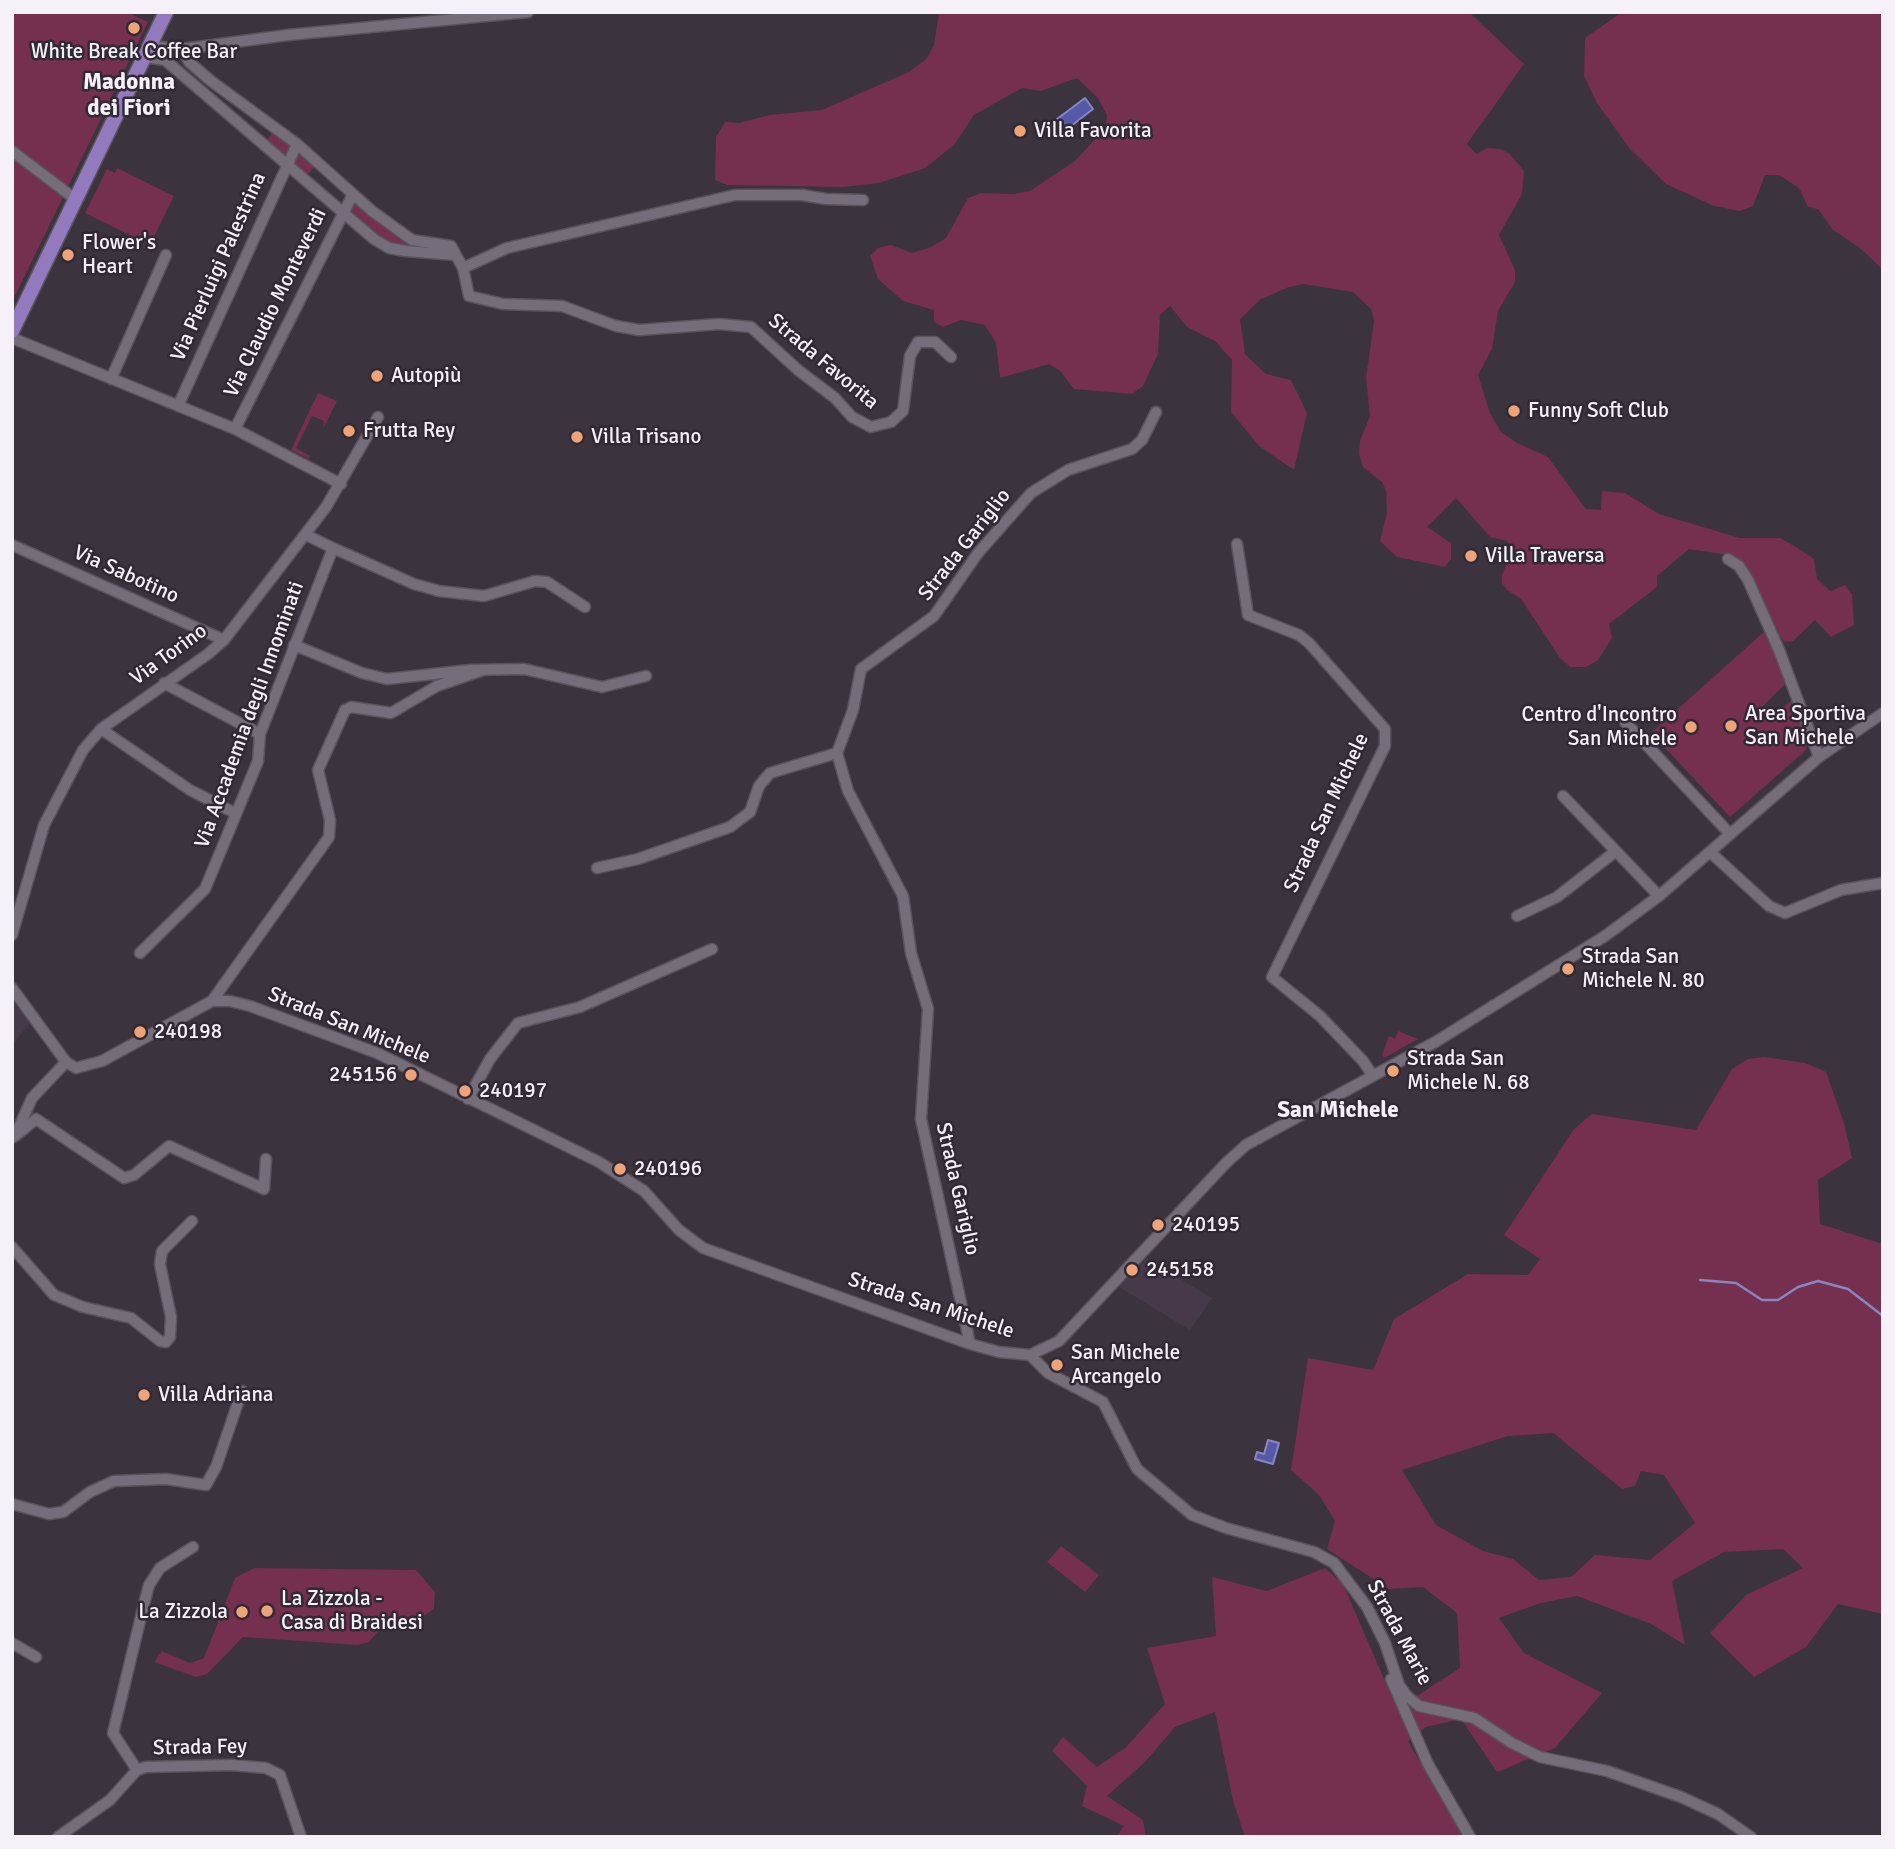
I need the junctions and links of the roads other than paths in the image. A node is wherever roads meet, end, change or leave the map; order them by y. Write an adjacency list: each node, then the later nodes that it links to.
1 (166, 12): 4 (main road)
2 (522, 13): 3 (street)
3 (182, 49): 4 (street); 5 (street); 6 (street)
4 (147, 52): 5 (street); 12 (main road)
5 (165, 60): 7 (street)
6 (240, 105): 7 (street); 8 (street)
7 (230, 117): 10 (street)
8 (297, 144): 10 (street, Via Pierluigi Palestrina); 11 (street)
9 (12, 151): 12 (street)
10 (287, 163): 14 (street); 22 (street, Via Pierluigi Palestrina)
11 (353, 194): 14 (street, Via Claudio Monteverdi); 16 (street)
12 (75, 199): 18 (main road)
13 (863, 200): 17 (street)
14 (343, 211): 16 (street); 25 (street, Via Claudio Monteverdi)
15 (166, 255): 21 (street)
16 (455, 255): 17 (street, Strada Favorita)
17 (463, 268): 20 (street, Strada Favorita)
18 (12, 331)
19 (12, 338): 21 (street)
20 (951, 357)
21 (111, 379): 22 (street)
22 (178, 406): 25 (street)
23 (1156, 412): 42 (street, Strada Gariglio)
24 (378, 417): 26 (street, Via Torino)
25 (235, 429): 26 (street)
26 (341, 484): 27 (street, Via Torino)
27 (306, 535): 30 (street); 33 (street, Via Torino)
28 (1237, 544): 59 (street, Strada San Michele)
29 (12, 545): 33 (street, Via Sabotino)
30 (333, 548): 32 (street); 34 (street, Via Accademia degli Innominati)
31 (1728, 559): 43 (street)
32 (585, 607)
33 (224, 640): 37 (street, Via Torino)
34 (294, 645): 35 (street); 41 (street, Via Accademia degli Innominati)
35 (483, 670): 36 (street); 57 (street)
36 (646, 676)
37 (164, 683): 40 (street, Via Torino); 41 (street)
38 (1883, 713): 43 (street, Strada San Michele)
39 (1625, 722): 46 (street)
40 (101, 729): 45 (street); 53 (street, Via Torino)
41 (260, 734): 45 (street, Via Accademia degli Innominati)
42 (837, 753): 49 (street); 65 (street, Strada Gariglio)
43 (1819, 757): 46 (street, Strada San Michele)
44 (1563, 796): 47 (street)
45 (234, 813): 55 (street, Via Accademia degli Innominati)
46 (1730, 834): 48 (street, Strada San Michele)
47 (1616, 851): 51 (street); 52 (street)
48 (1710, 852): 50 (street); 51 (street, Strada San Michele)
49 (597, 868)
50 (1883, 883)
51 (1659, 896): 59 (street, Strada San Michele)
52 (1517, 916)
53 (12, 935)
54 (712, 949): 60 (street)
55 (140, 953)
56 (12, 988): 58 (street)
57 (212, 1002): 58 (street); 60 (street, Strada San Michele)
58 (66, 1062): 61 (street)
59 (1374, 1076): 66 (street, Strada San Michele)
60 (468, 1099): 65 (street, Strada San Michele)
61 (13, 1139): 62 (street)
62 (266, 1159)
63 (192, 1221): 64 (street)
64 (12, 1247)
65 (970, 1344): 66 (street, Strada San Michele)
66 (1030, 1355): 71 (street, Strada Marie)
67 (242, 1391): 68 (street)
68 (12, 1504)
69 (192, 1547): 73 (street, Strada Fey)
70 (12, 1643): 72 (street)
71 (1388, 1652): 76 (street); 77 (street, Strada Marie)
72 (36, 1657)
73 (137, 1770): 74 (street, Strada Fey); 75 (street, Strada Fey)
74 (58, 1837)
75 (301, 1837)
76 (1470, 1837)
77 (1751, 1837)

